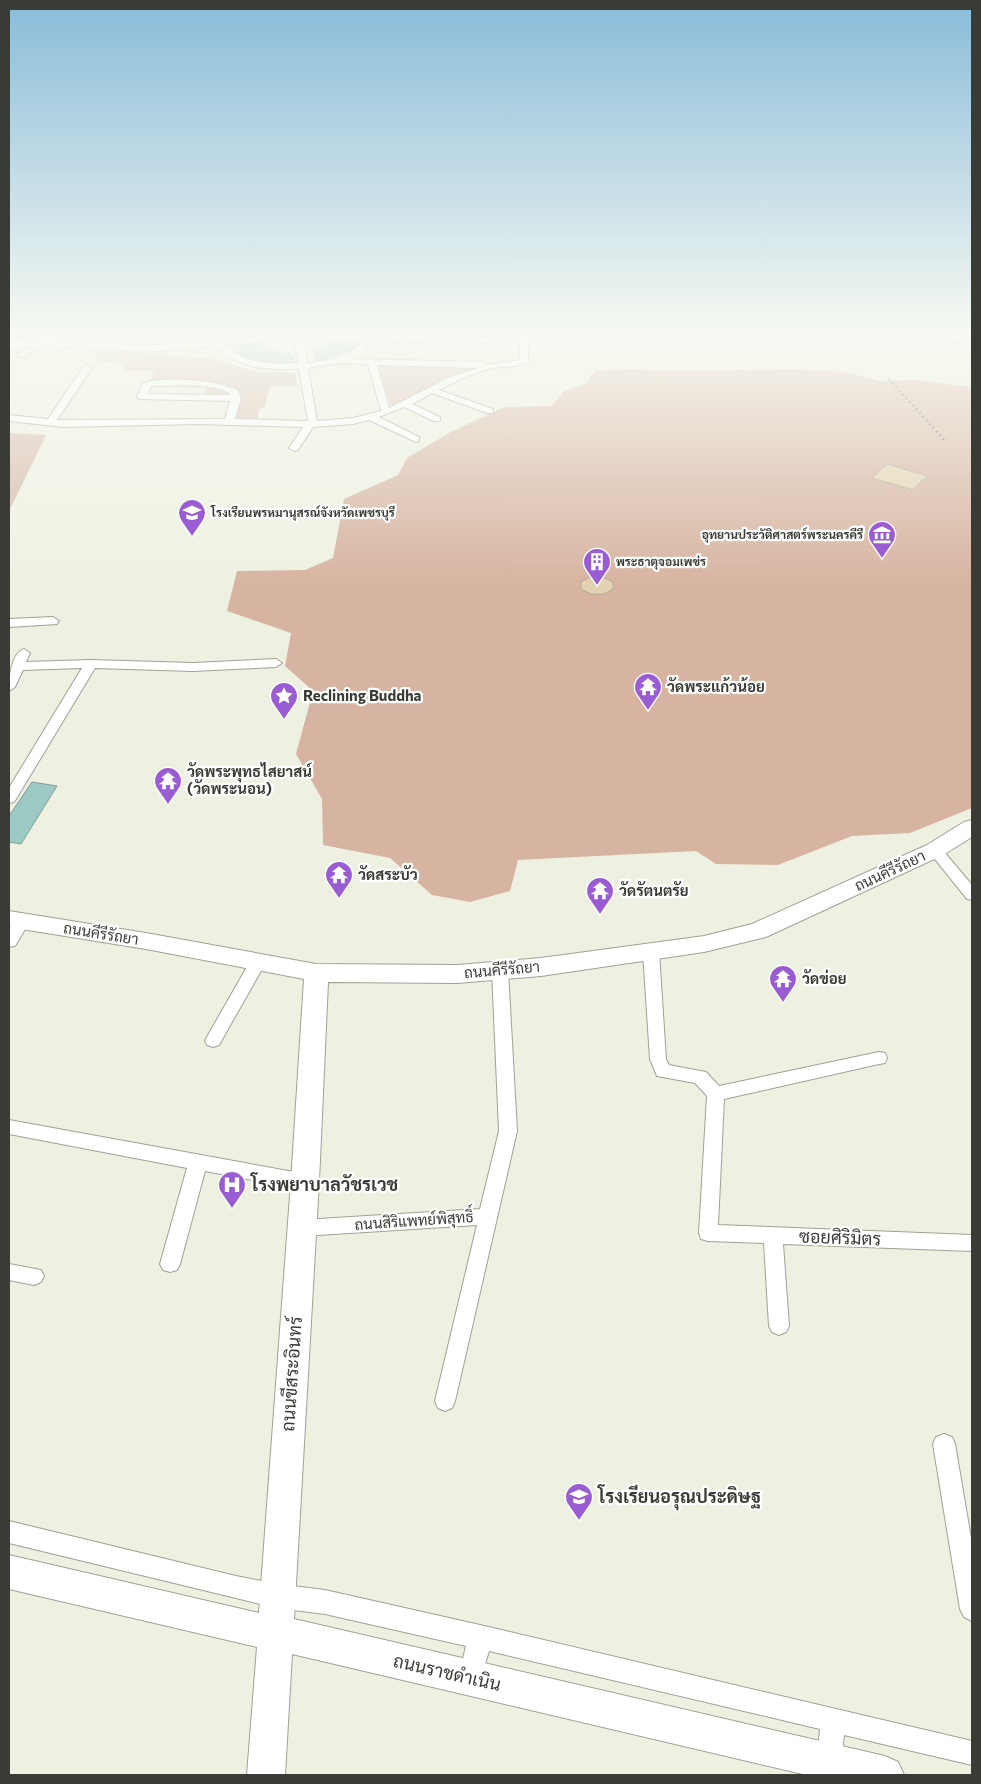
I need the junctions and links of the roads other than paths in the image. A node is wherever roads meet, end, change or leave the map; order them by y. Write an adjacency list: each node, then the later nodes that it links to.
1 (55, 415): 9 (street)
2 (231, 415): 10 (street)
3 (311, 415): 11 (street)
4 (375, 415): 6 (street)
5 (429, 415): 8 (street)
6 (371, 416): 11 (street); 12 (street)
7 (9, 418): 9 (street)
8 (437, 419)
9 (50, 422): 10 (street)
10 (229, 422): 11 (street)
11 (312, 424): 13 (street)
12 (416, 438)
13 (294, 448)
14 (53, 621): 15 (street)
15 (9, 624)
16 (24, 653): 19 (street)
17 (276, 663): 18 (street)
18 (91, 664): 19 (street); 21 (street)
19 (18, 666): 20 (street)
20 (9, 687)
21 (9, 799)
22 (972, 827): 23 (street, ถนนคีรีรัถยา)
23 (935, 850): 24 (street); 27 (street, ถนนคีรีรัถยา)
24 (972, 895)
25 (16, 921): 26 (street); 28 (street, ถนนคีรีรัถยา)
26 (9, 942)
27 (651, 952): 29 (street, ถนนคีรีรัถยา); 33 (street)
28 (258, 962): 30 (street, ถนนคีรีรัถยา); 31 (street)
29 (500, 971): 30 (street, ถนนคีรีรัถยา); 37 (street, ถนนสิริแพทย์พิสุทธิ์)
30 (316, 974): 36 (street, ถนนขีสระอินทร์)
31 (213, 1040)
32 (879, 1058): 33 (street)
33 (716, 1094): 39 (street, ซอยศิริมิตร)
34 (9, 1127): 35 (street)
35 (198, 1162): 36 (street); 41 (street)
36 (305, 1182): 38 (street, ถนนขีสระอินทร์)
37 (488, 1216): 38 (street, ถนนสิริแพทย์พิสุทธิ์); 45 (street)
38 (302, 1228): 49 (street, ถนนขีสระอินทร์)
39 (773, 1235): 40 (street, ซอยศิริมิตร); 44 (street)
40 (972, 1243)
41 (170, 1264)
42 (9, 1272): 43 (street)
43 (34, 1276)
44 (779, 1326)
45 (446, 1401)
46 (944, 1444): 50 (street)
47 (9, 1532): 49 (street)
48 (9, 1572): 51 (street, ถนนราชดำเนิน)
49 (277, 1596): 51 (street, ถนนขีสระอินทร์); 52 (street)
50 (972, 1609)
51 (274, 1634): 53 (street, ถนนราชดำเนิน); 57 (street, ถนนขีสระอินทร์)
52 (480, 1637): 53 (street); 54 (street)
53 (470, 1679): 56 (street, ถนนราชดำเนิน)
54 (833, 1722): 55 (street); 56 (street)
55 (972, 1753)
56 (830, 1761): 58 (street, ถนนราชดำเนิน)
57 (266, 1775)
58 (885, 1775)

